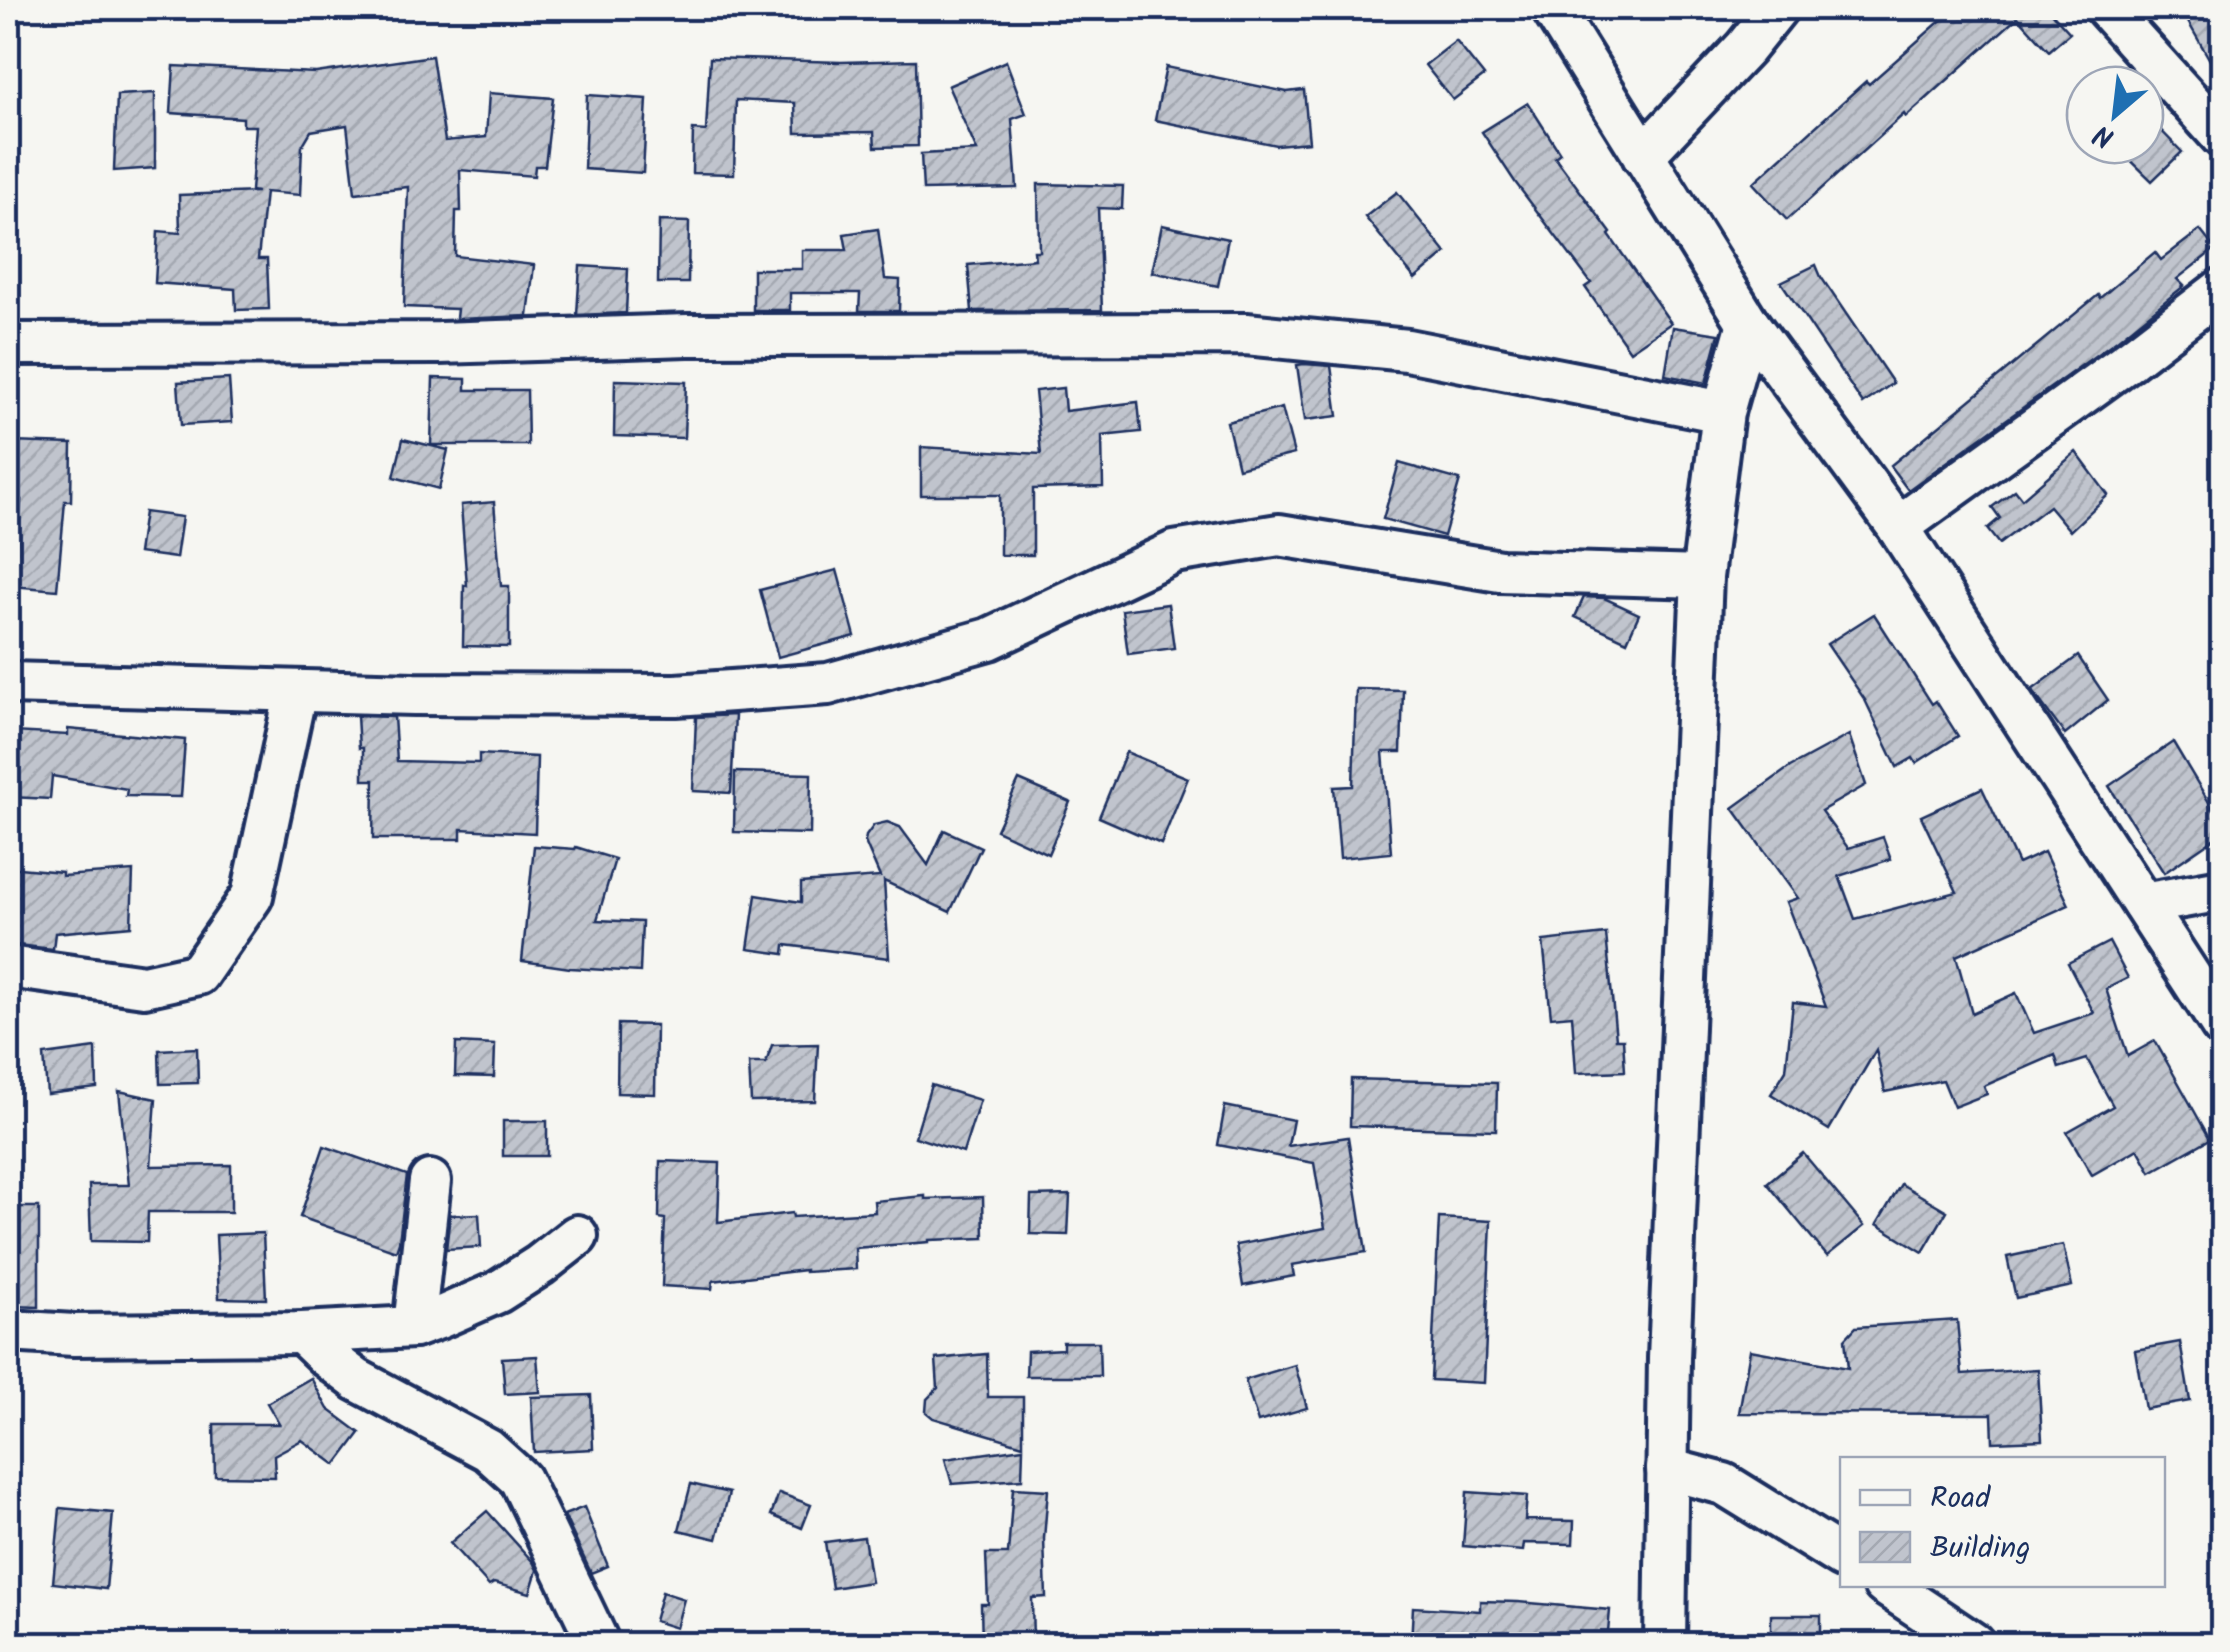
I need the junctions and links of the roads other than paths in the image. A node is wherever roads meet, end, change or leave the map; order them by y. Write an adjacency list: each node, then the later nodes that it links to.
1 (1552, 8): 5 (street)
2 (1777, 8): 5 (street)
3 (2106, 8): 4 (street)
4 (2222, 137)
5 (1643, 156): 7 (street)
6 (2222, 289): 10 (street)
7 (1748, 322): 9 (street); 10 (street)
8 (8, 344): 9 (street)
9 (1723, 412): 11 (street)
10 (1898, 527): 15 (street)
11 (1702, 577): 13 (street); 23 (street)
12 (8, 683): 13 (street)
13 (296, 691): 16 (street)
14 (2222, 890): 15 (street)
15 (2143, 904): 17 (street)
16 (8, 967)
17 (2222, 1026)
18 (430, 1181): 20 (street)
19 (577, 1236): 20 (street)
20 (414, 1327): 22 (street)
21 (8, 1331): 22 (street)
22 (302, 1333): 26 (street)
23 (1667, 1469): 24 (street); 27 (street)
24 (1840, 1555)
25 (1888, 1587): 28 (street)
26 (600, 1644)
27 (1665, 1644)
28 (1974, 1644)

